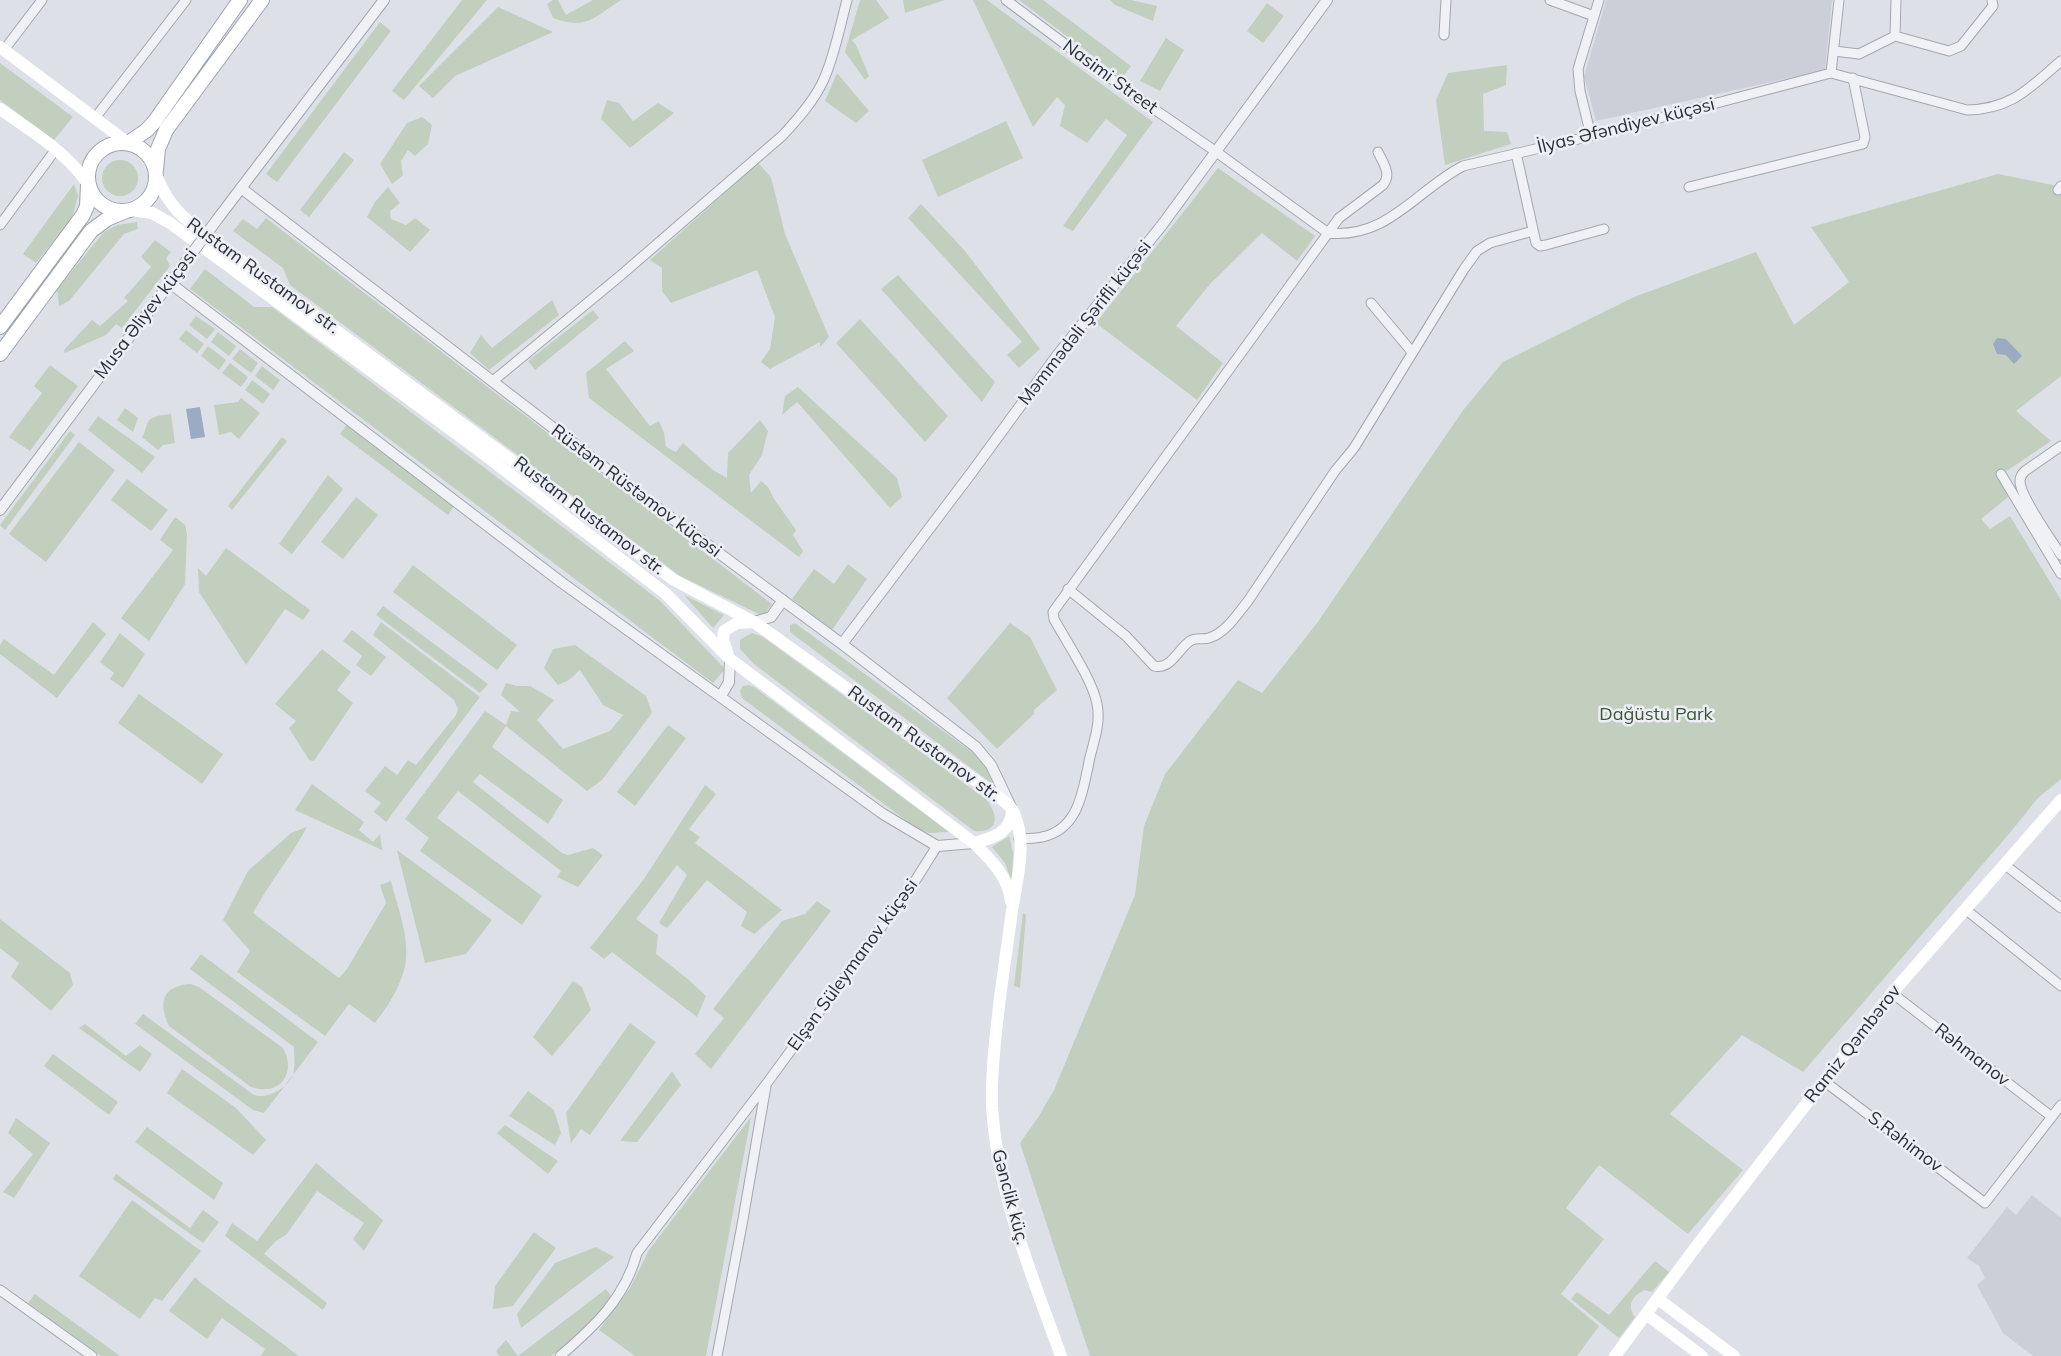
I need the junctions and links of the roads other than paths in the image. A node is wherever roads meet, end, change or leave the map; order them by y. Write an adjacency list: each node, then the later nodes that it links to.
1 (42, 0): 18 (street)
2 (186, 0): 24 (street)
3 (240, 0): 26 (main road)
4 (262, 0): 31 (main road)
5 (384, 0): 34 (street, Musa Əliyev küçəsi)
6 (847, 0): 45 (street)
7 (1006, 0): 28 (street, Nasimi Street)
8 (1327, 0): 28 (street, Məmmədəli Şərifli küçəsi)
9 (1446, 0): 16 (street)
10 (1550, 0): 15 (street)
11 (1598, 0): 15 (street)
12 (1839, 0): 19 (street)
13 (1896, 0): 17 (street)
14 (1992, 0): 17 (street)
15 (1594, 16): 25 (street)
16 (1444, 35)
17 (1895, 36): 19 (street)
18 (2, 48): 24 (main road)
19 (1834, 51): 21 (street)
20 (2061, 61): 22 (street, İlyas Əfəndiyev küçəsi)
21 (1832, 73): 22 (street, İlyas Əfəndiyev küçəsi); 25 (street, İlyas Əfəndiyev küçəsi)
22 (1853, 78): 33 (street)
23 (0, 109): 27 (main road)
24 (95, 118): 26 (main road)
25 (1591, 136): 30 (street, İlyas Əfəndiyev küçəsi)
26 (128, 144): 31 (main road); 32 (main road)
27 (56, 149): 32 (main road); 36 (street)
28 (1216, 151): 39 (street); 54 (street, Məmmədəli Şərifli küçəsi)
29 (1378, 152): 39 (street)
30 (1516, 153): 38 (street); 39 (street, İlyas Əfəndiyev küçəsi)
31 (156, 174): 35 (main road); 53 (main road, Rustam Rustamov str.)
32 (88, 184): 35 (main road); 42 (main road)
33 (1689, 187)
34 (241, 188): 40 (street, Musa Əliyev küçəsi, bridge); 45 (street, Rüstəm Rüstəmov küçəsi)
35 (130, 210): 44 (main road); 55 (main road, Rustam Rustamov str.)
36 (0, 226)
37 (1604, 229): 38 (street)
38 (1533, 231): 43 (street)
39 (1328, 233): 51 (street)
40 (170, 283): 48 (street, Musa Əliyev küçəsi); 56 (street)
41 (1371, 303): 43 (street)
42 (0, 327)
43 (1412, 352): 51 (street)
44 (0, 354)
45 (493, 381): 52 (street, Rüstəm Rüstəmov küçəsi)
46 (2061, 446): 49 (street)
47 (2002, 474): 50 (street)
48 (0, 510)
49 (2061, 555)
50 (2061, 574)
51 (1068, 589): 60 (street)
52 (783, 600): 53 (street); 54 (street, Rüstəm Rüstəmov küçəsi)
53 (754, 622): 55 (main road); 58 (main road, Rustam Rustamov str.)
54 (842, 644): 58 (street, Rüstəm Rüstəmov küçəsi)
55 (730, 659): 56 (street); 59 (main road, Rustam Rustamov str.)
56 (721, 696): 61 (street)
57 (2061, 800): 62 (main road, Ramiz Qəmbərov)
58 (1012, 809): 59 (main road); 60 (main road, Rustam Rustamov str.)
59 (974, 843): 61 (street); 65 (main road, Rustam Rustamov str.)
60 (1020, 844): 65 (main road, Gənclik küç.)
61 (937, 846): 69 (street, Elşən Süleymanov küçəsi)
62 (2005, 865): 63 (street); 64 (main road, Ramiz Qəmbərov)
63 (2061, 908)
64 (1965, 909): 66 (street); 67 (main road, Ramiz Qəmbərov)
65 (1012, 913): 78 (main road, Gənclik küç.)
66 (2061, 986)
67 (1892, 993): 68 (main road, Ramiz Qəmbərov); 71 (street, Rəhmanov)
68 (1824, 1081): 71 (street, S.Rəhimov); 73 (main road, Ramiz Qəmbərov)
69 (767, 1083): 76 (street, Elşən Süleymanov küçəsi); 77 (street, Elşən Süleymanov küçəsi)
70 (2061, 1105): 71 (street)
71 (2052, 1117)
72 (0, 1290): 75 (street)
73 (1658, 1299): 74 (main road, Ramiz Qəmbərov); 81 (main road)
74 (1646, 1314): 79 (main road, Ramiz Qəmbərov); 80 (main road)
75 (92, 1356)
76 (560, 1356)
77 (716, 1356)
78 (1061, 1356)
79 (1615, 1356)
80 (1702, 1356)
81 (1734, 1356)

